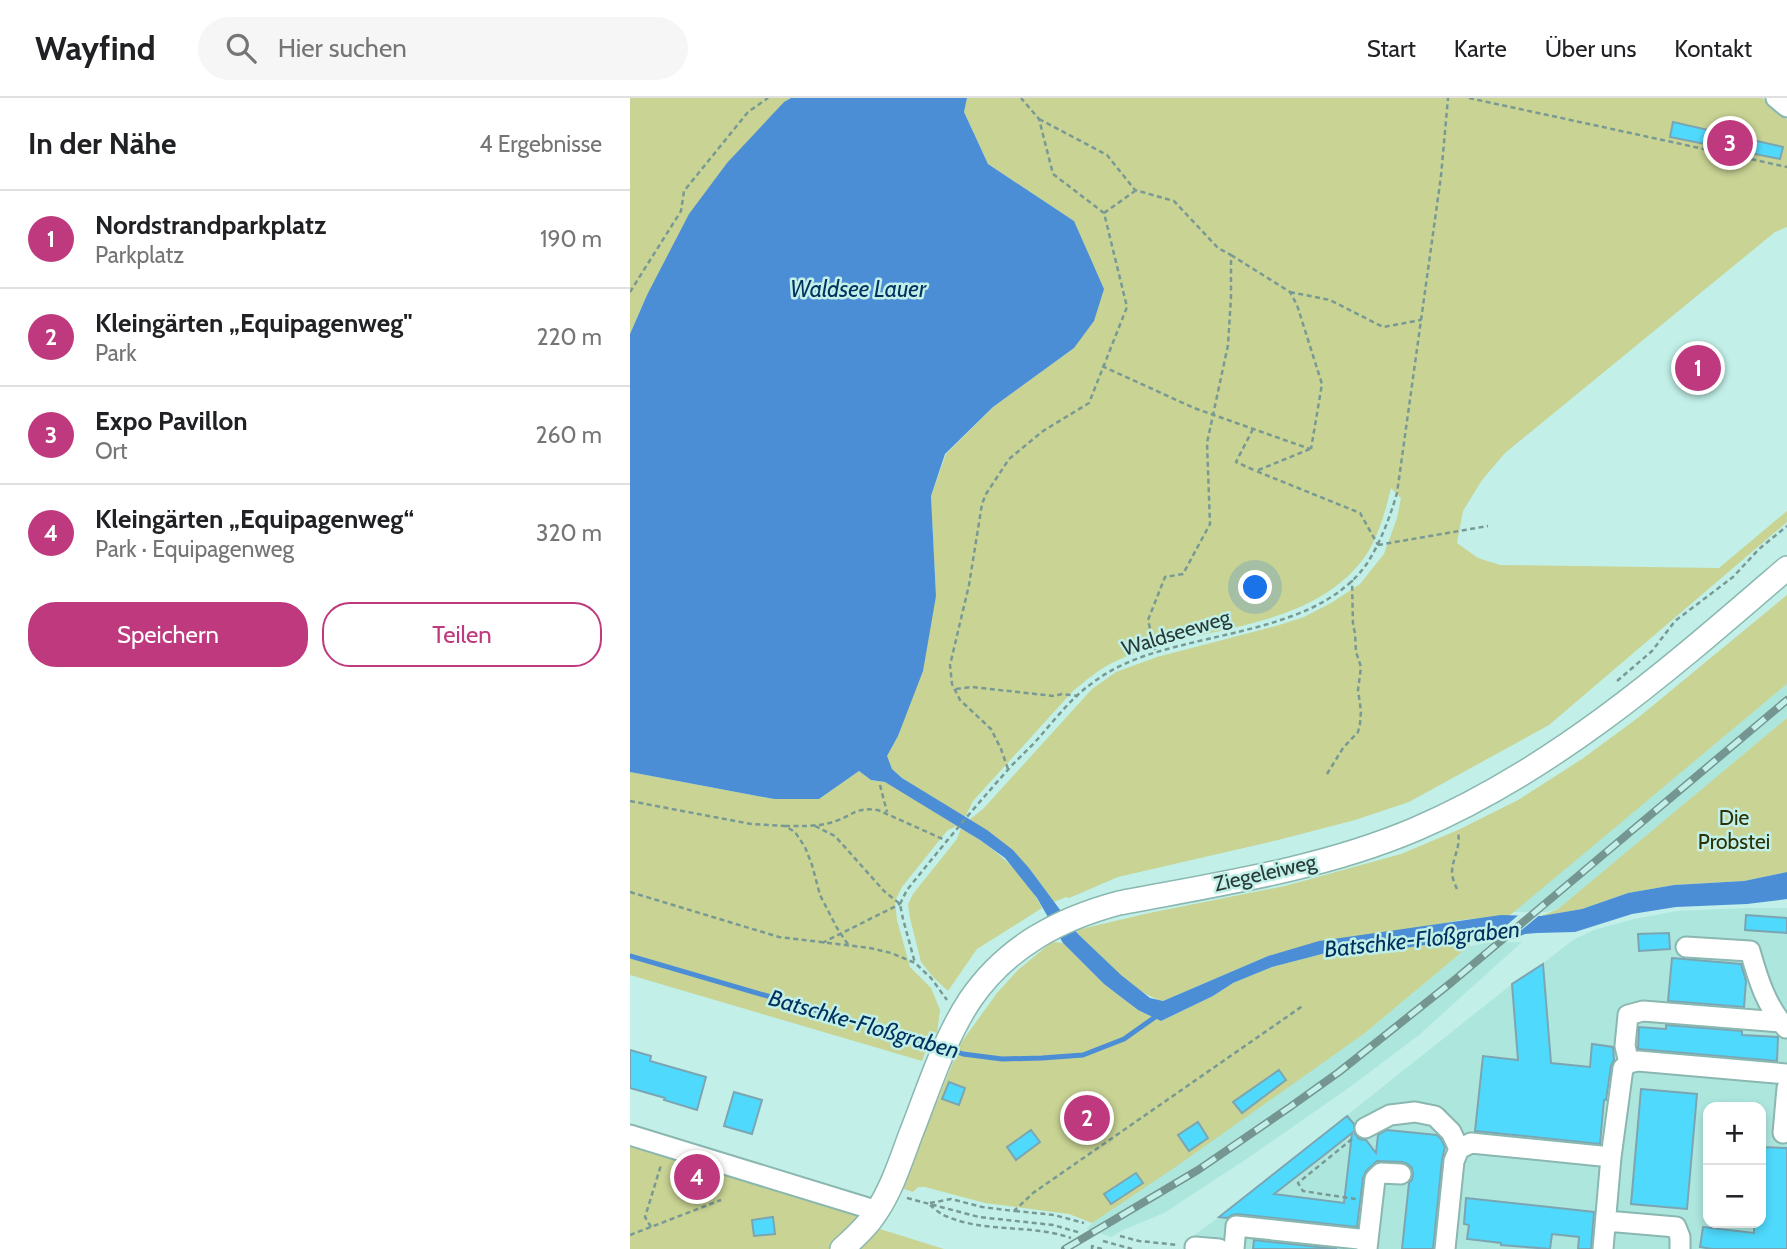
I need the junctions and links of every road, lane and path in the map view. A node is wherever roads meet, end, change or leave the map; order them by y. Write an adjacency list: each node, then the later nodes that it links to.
1 (768, 98): 10 (path)
2 (1021, 98): 5 (path)
3 (1448, 98): 12 (path, Waldseeweg)
4 (1469, 98): 6 (path)
5 (1039, 119): 7 (path); 8 (path)
6 (1787, 167)
7 (1135, 190): 8 (path); 9 (path)
8 (1104, 213): 13 (path)
9 (1231, 255): 11 (path); 14 (path)
10 (630, 292)
11 (1290, 292): 12 (path); 16 (path)
12 (1421, 320): 20 (path, Waldseeweg)
13 (1102, 366): 14 (path); 25 (path)
14 (1213, 415): 15 (path); 23 (path)
15 (1253, 429): 16 (path); 17 (path)
16 (1311, 449): 17 (path)
17 (1256, 471): 20 (path)
18 (1488, 526): 20 (path)
19 (1787, 526): 24 (path)
20 (1378, 545): 22 (path, Waldseeweg)
21 (1787, 568): 31 (main road, Ziegeleiweg)
22 (1352, 580): 23 (path, Waldseeweg); 28 (path)
23 (1156, 652): 26 (path, Waldseeweg)
24 (1615, 683)
25 (954, 689): 26 (path); 27 (path)
26 (1078, 696): 27 (path, Waldseeweg)
27 (1008, 769): 35 (path, Waldseeweg)
28 (1327, 774)
29 (880, 785): 32 (path)
30 (630, 800): 34 (path)
31 (1451, 813): 36 (path); 62 (main road, Ziegeleiweg)
32 (888, 814): 33 (path); 35 (path)
33 (815, 826): 34 (path); 38 (path)
34 (785, 827): 39 (path)
35 (947, 841): 38 (path, Waldseeweg)
36 (1457, 889)
37 (630, 892): 40 (path)
38 (900, 904): 39 (path); 43 (path)
39 (840, 932): 40 (path); 41 (path)
40 (821, 943): 41 (path)
41 (849, 946): 43 (path)
42 (1686, 947): 46 (street)
43 (915, 963): 44 (path)
44 (947, 1000)
45 (1304, 1005): 61 (path)
46 (1784, 1026): 47 (street)
47 (1629, 1063): 48 (street); 54 (street)
48 (1787, 1074)
49 (1787, 1088): 51 (street)
50 (1366, 1128): 53 (street); 59 (path)
51 (1783, 1133)
52 (630, 1135): 62 (street)
53 (1459, 1149): 54 (street); 79 (street)
54 (1611, 1157): 63 (street)
55 (661, 1163): 65 (path)
56 (1401, 1174): 59 (street)
57 (899, 1196): 60 (path)
58 (721, 1200): 65 (path)
59 (1373, 1201): 71 (street)
60 (927, 1203): 61 (path); 66 (path); 69 (path)
61 (1014, 1211): 64 (path)
62 (874, 1215): 73 (main road, Ziegeleiweg)
63 (1605, 1221): 80 (street); 81 (street)
64 (1084, 1223)
65 (651, 1227): 67 (path)
66 (1081, 1233)
67 (630, 1235)
68 (1119, 1236): 72 (path)
69 (1071, 1238)
70 (1103, 1241): 76 (path)
71 (1367, 1244): 78 (street)
72 (1195, 1247): 77 (street)
73 (842, 1249)
74 (1092, 1249): 75 (path)
75 (1102, 1249)
76 (1132, 1249)
77 (1219, 1249)
78 (1234, 1249)
79 (1445, 1249)
80 (1602, 1249)
81 (1680, 1249)

